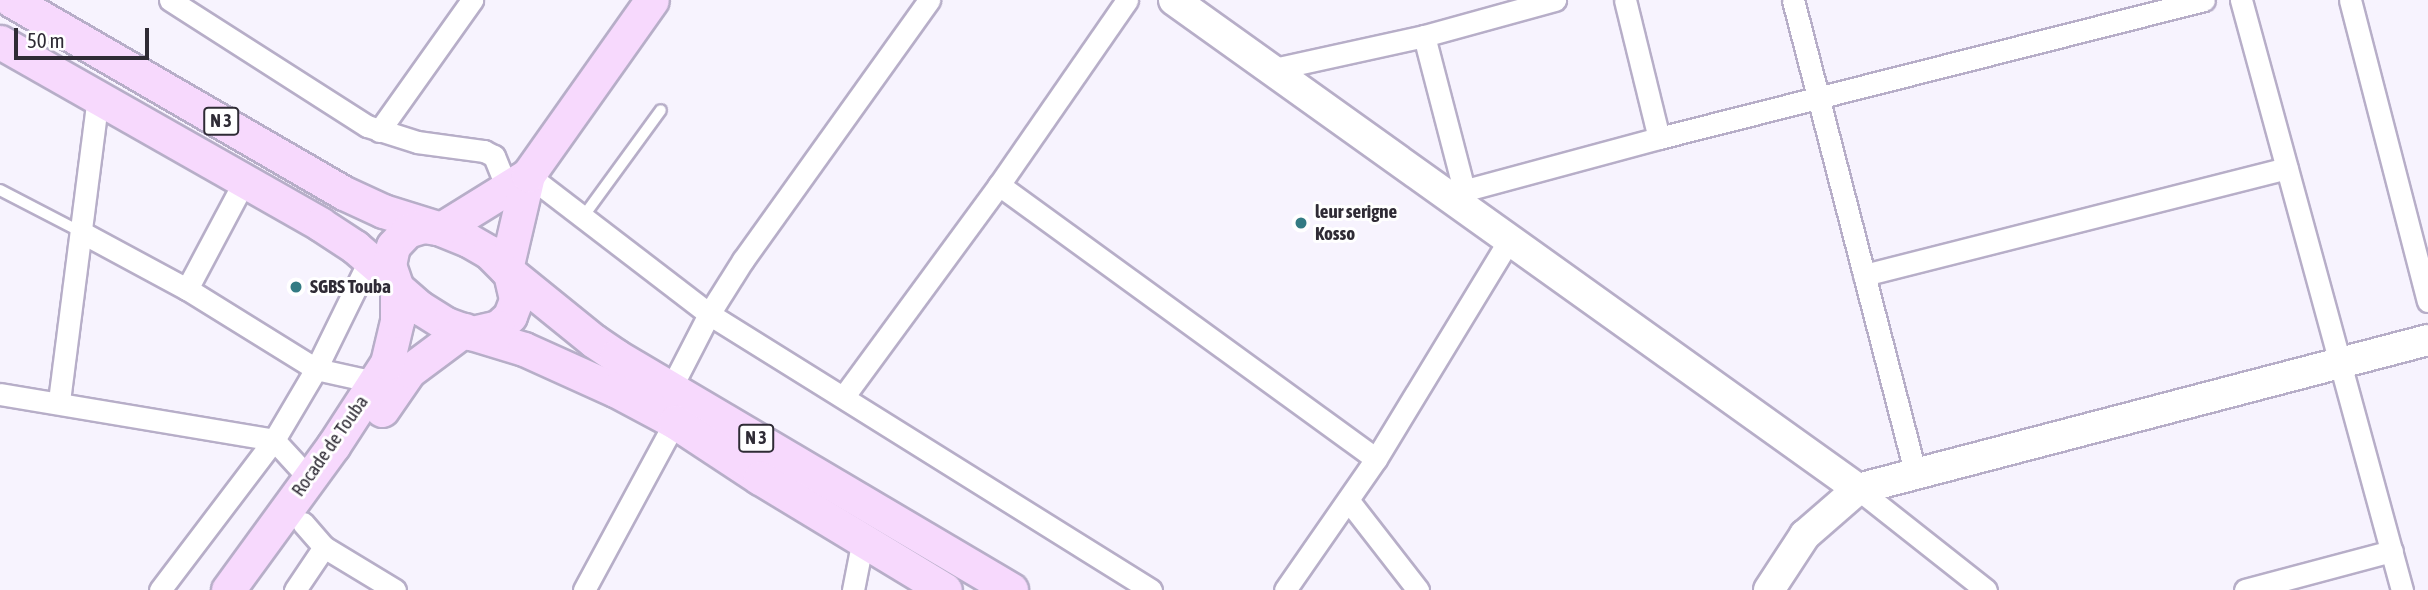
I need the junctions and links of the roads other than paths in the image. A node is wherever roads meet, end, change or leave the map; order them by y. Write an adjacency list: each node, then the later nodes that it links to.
1 (11, 0): 29 (main road, N 3)
2 (170, 0): 20 (street)
3 (472, 0): 20 (street)
4 (652, 0): 24 (main road)
5 (929, 0): 37 (street)
6 (1127, 0): 25 (street)
7 (1174, 0): 16 (street)
8 (1555, 0): 14 (street)
9 (1625, 0): 21 (street)
10 (1793, 0): 17 (street)
11 (2204, 0): 17 (street)
12 (2241, 0): 22 (street)
13 (2350, 0): 36 (street)
14 (1424, 36): 16 (street); 27 (street)
15 (0, 42): 18 (main road, N 3)
16 (1274, 69): 27 (street)
17 (1819, 98): 21 (street); 34 (street)
18 (98, 99): 23 (main road, N 3); 30 (street)
19 (661, 110): 28 (lane)
20 (379, 131): 24 (street)
21 (1659, 138): 27 (street)
22 (2287, 168): 34 (street); 40 (street)
23 (245, 180): 33 (main road, N 3); 35 (street)
24 (518, 182): 28 (street); 29 (main road); 32 (main road)
25 (999, 185): 45 (street); 49 (street)
26 (0, 190): 30 (lane)
27 (1456, 192): 31 (street)
28 (583, 217): 37 (street)
29 (440, 228): 32 (main road); 33 (main road)
30 (81, 232): 35 (street); 46 (street)
31 (1509, 240): 49 (street); 52 (street)
32 (508, 271): 38 (main road); 43 (main road, N 3)
33 (386, 275): 38 (main road); 41 (street); 42 (main road, Rocade de Touba)
34 (1864, 275): 51 (street)
35 (187, 289): 41 (street)
36 (2428, 301)
37 (709, 314): 43 (street); 45 (street)
38 (468, 331): 47 (main road, N 3); 54 (main road, Rocade de Touba)
39 (2428, 340): 40 (street)
40 (2340, 362): 51 (street); 56 (street)
41 (316, 369): 42 (street); 48 (street)
42 (374, 382): 50 (main road, Rocade de Touba)
43 (671, 388): 65 (main road, N 3)
44 (0, 394): 46 (street)
45 (844, 396): 66 (street)
46 (59, 401): 48 (street)
47 (675, 422): 55 (main road, N 3); 62 (street)
48 (274, 440): 50 (street); 57 (street)
49 (1376, 459): 53 (street)
50 (308, 477): 58 (main road, Rocade de Touba)
51 (1916, 477): 52 (street)
52 (1858, 489): 69 (street); 70 (street)
53 (1348, 500): 67 (street); 68 (street)
54 (314, 535): 59 (main road, Rocade de Touba); 60 (street); 61 (street)
55 (863, 539): 63 (street); 64 (main road, N 3)
56 (2392, 551): 71 (street); 72 (street)
57 (160, 590)
58 (228, 590)
59 (254, 590)
60 (295, 590)
61 (395, 590)
62 (584, 590)
63 (853, 590)
64 (945, 590)
65 (1011, 590)
66 (1151, 590)
67 (1285, 590)
68 (1418, 590)
69 (1769, 590)
70 (1986, 590)
71 (2245, 590)
72 (2403, 590)

